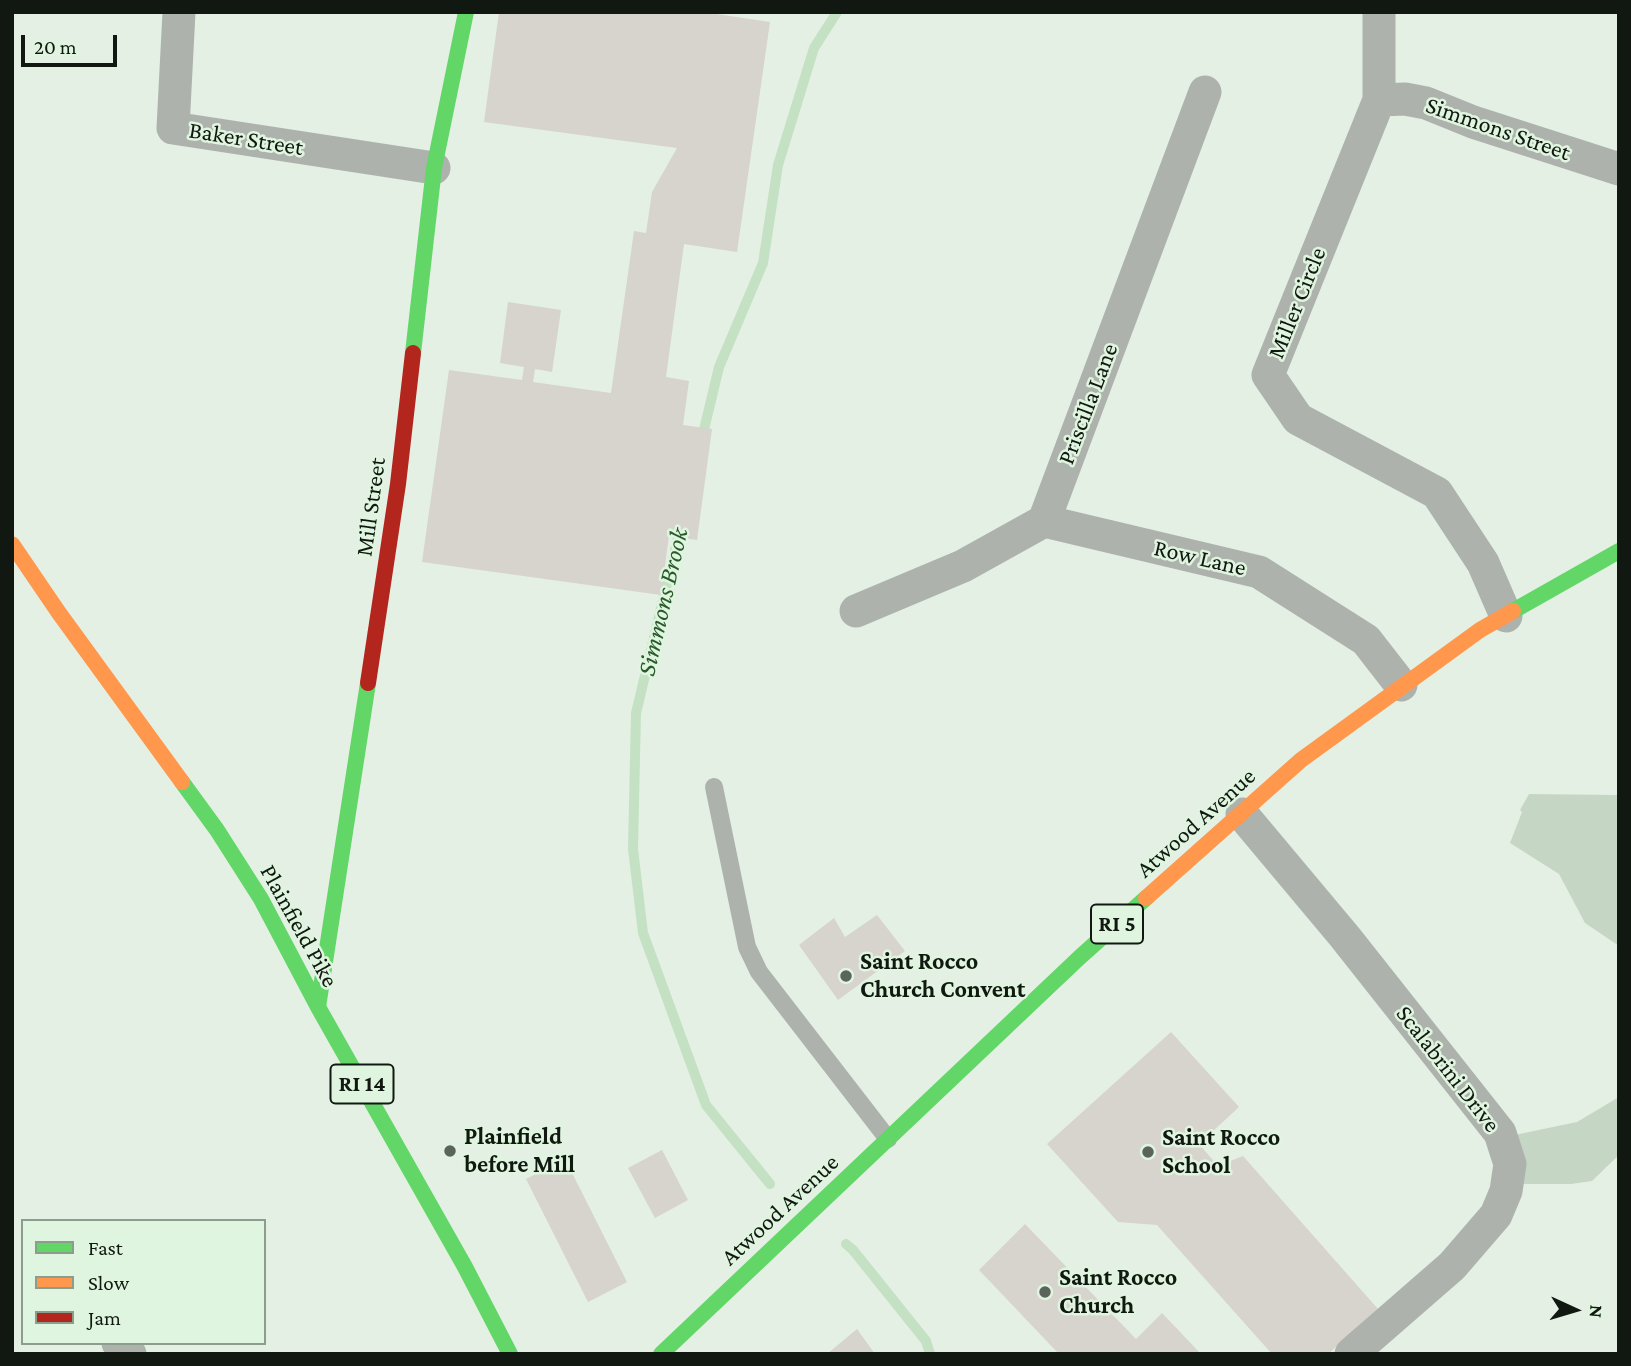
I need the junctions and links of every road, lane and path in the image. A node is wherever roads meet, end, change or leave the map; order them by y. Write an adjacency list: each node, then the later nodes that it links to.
1 (179, 12): 6 (street, Baker Street)
2 (466, 12): 6 (main road, Mill Street)
3 (1379, 12): 5 (street)
4 (1205, 92): 8 (street, Priscilla Lane)
5 (1379, 100): 7 (street, Simmons Street); 12 (street, Miller Circle)
6 (434, 168): 16 (main road, Mill Street)
7 (1619, 169)
8 (1044, 522): 11 (street); 13 (street, Row Lane)
9 (12, 544): 16 (main road, Plainfield Pike / RI 14)
10 (1619, 551): 12 (main road, Atwood Avenue / RI 5)
11 (856, 611)
12 (1506, 616): 13 (main road, Atwood Avenue / RI 5)
13 (1401, 685): 15 (main road, Atwood Avenue / RI 5)
14 (714, 787): 17 (lane)
15 (1242, 814): 17 (main road, Atwood Avenue / RI 5); 20 (street, Scalabrini Drive)
16 (318, 1007): 18 (main road, Plainfield Pike / RI 14)
17 (888, 1139): 19 (main road, Atwood Avenue / RI 5)
18 (510, 1354)
19 (661, 1354)
20 (1351, 1354)

